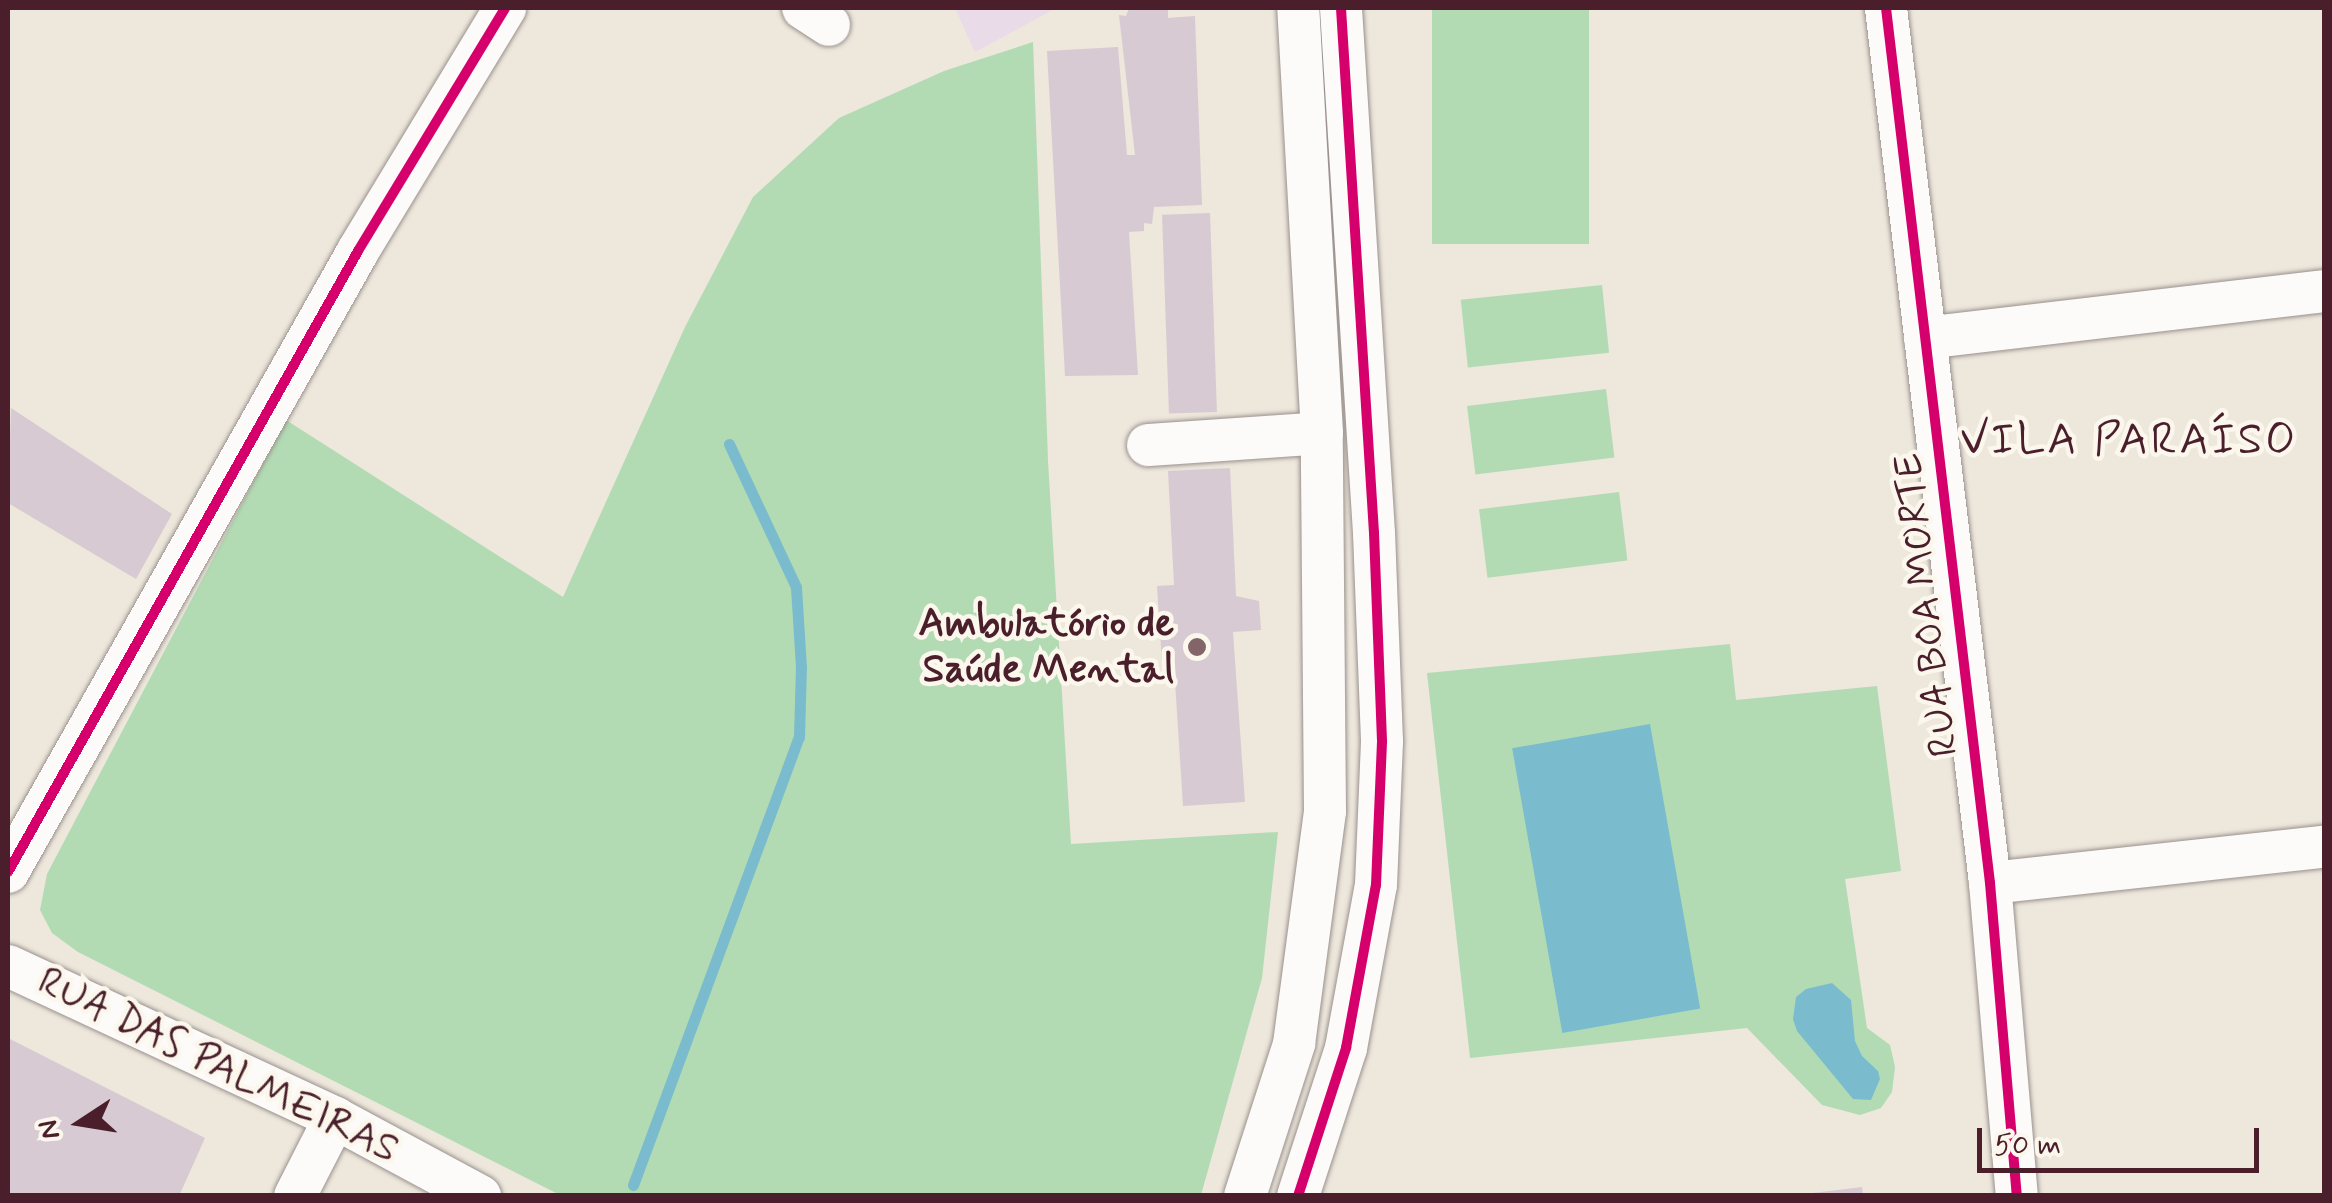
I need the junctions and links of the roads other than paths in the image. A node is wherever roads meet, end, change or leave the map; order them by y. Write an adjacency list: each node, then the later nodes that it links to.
1 (506, 8): 10 (street)
2 (1298, 8): 7 (street)
3 (1341, 8): 17 (street)
4 (1886, 8): 6 (street, RUA BOA MORTE)
5 (2324, 291): 6 (street)
6 (1925, 338): 11 (street, RUA BOA MORTE)
7 (1322, 433): 8 (street); 16 (street)
8 (1148, 446)
9 (2324, 847): 11 (street)
10 (8, 872)
11 (1990, 883): 18 (street, RUA BOA MORTE)
12 (8, 966): 13 (street, RUA DAS PALMEIRAS)
13 (335, 1118): 14 (street); 15 (street, RUA DAS PALMEIRAS)
14 (294, 1196)
15 (480, 1196)
16 (1245, 1196)
17 (1298, 1196)
18 (2017, 1196)

